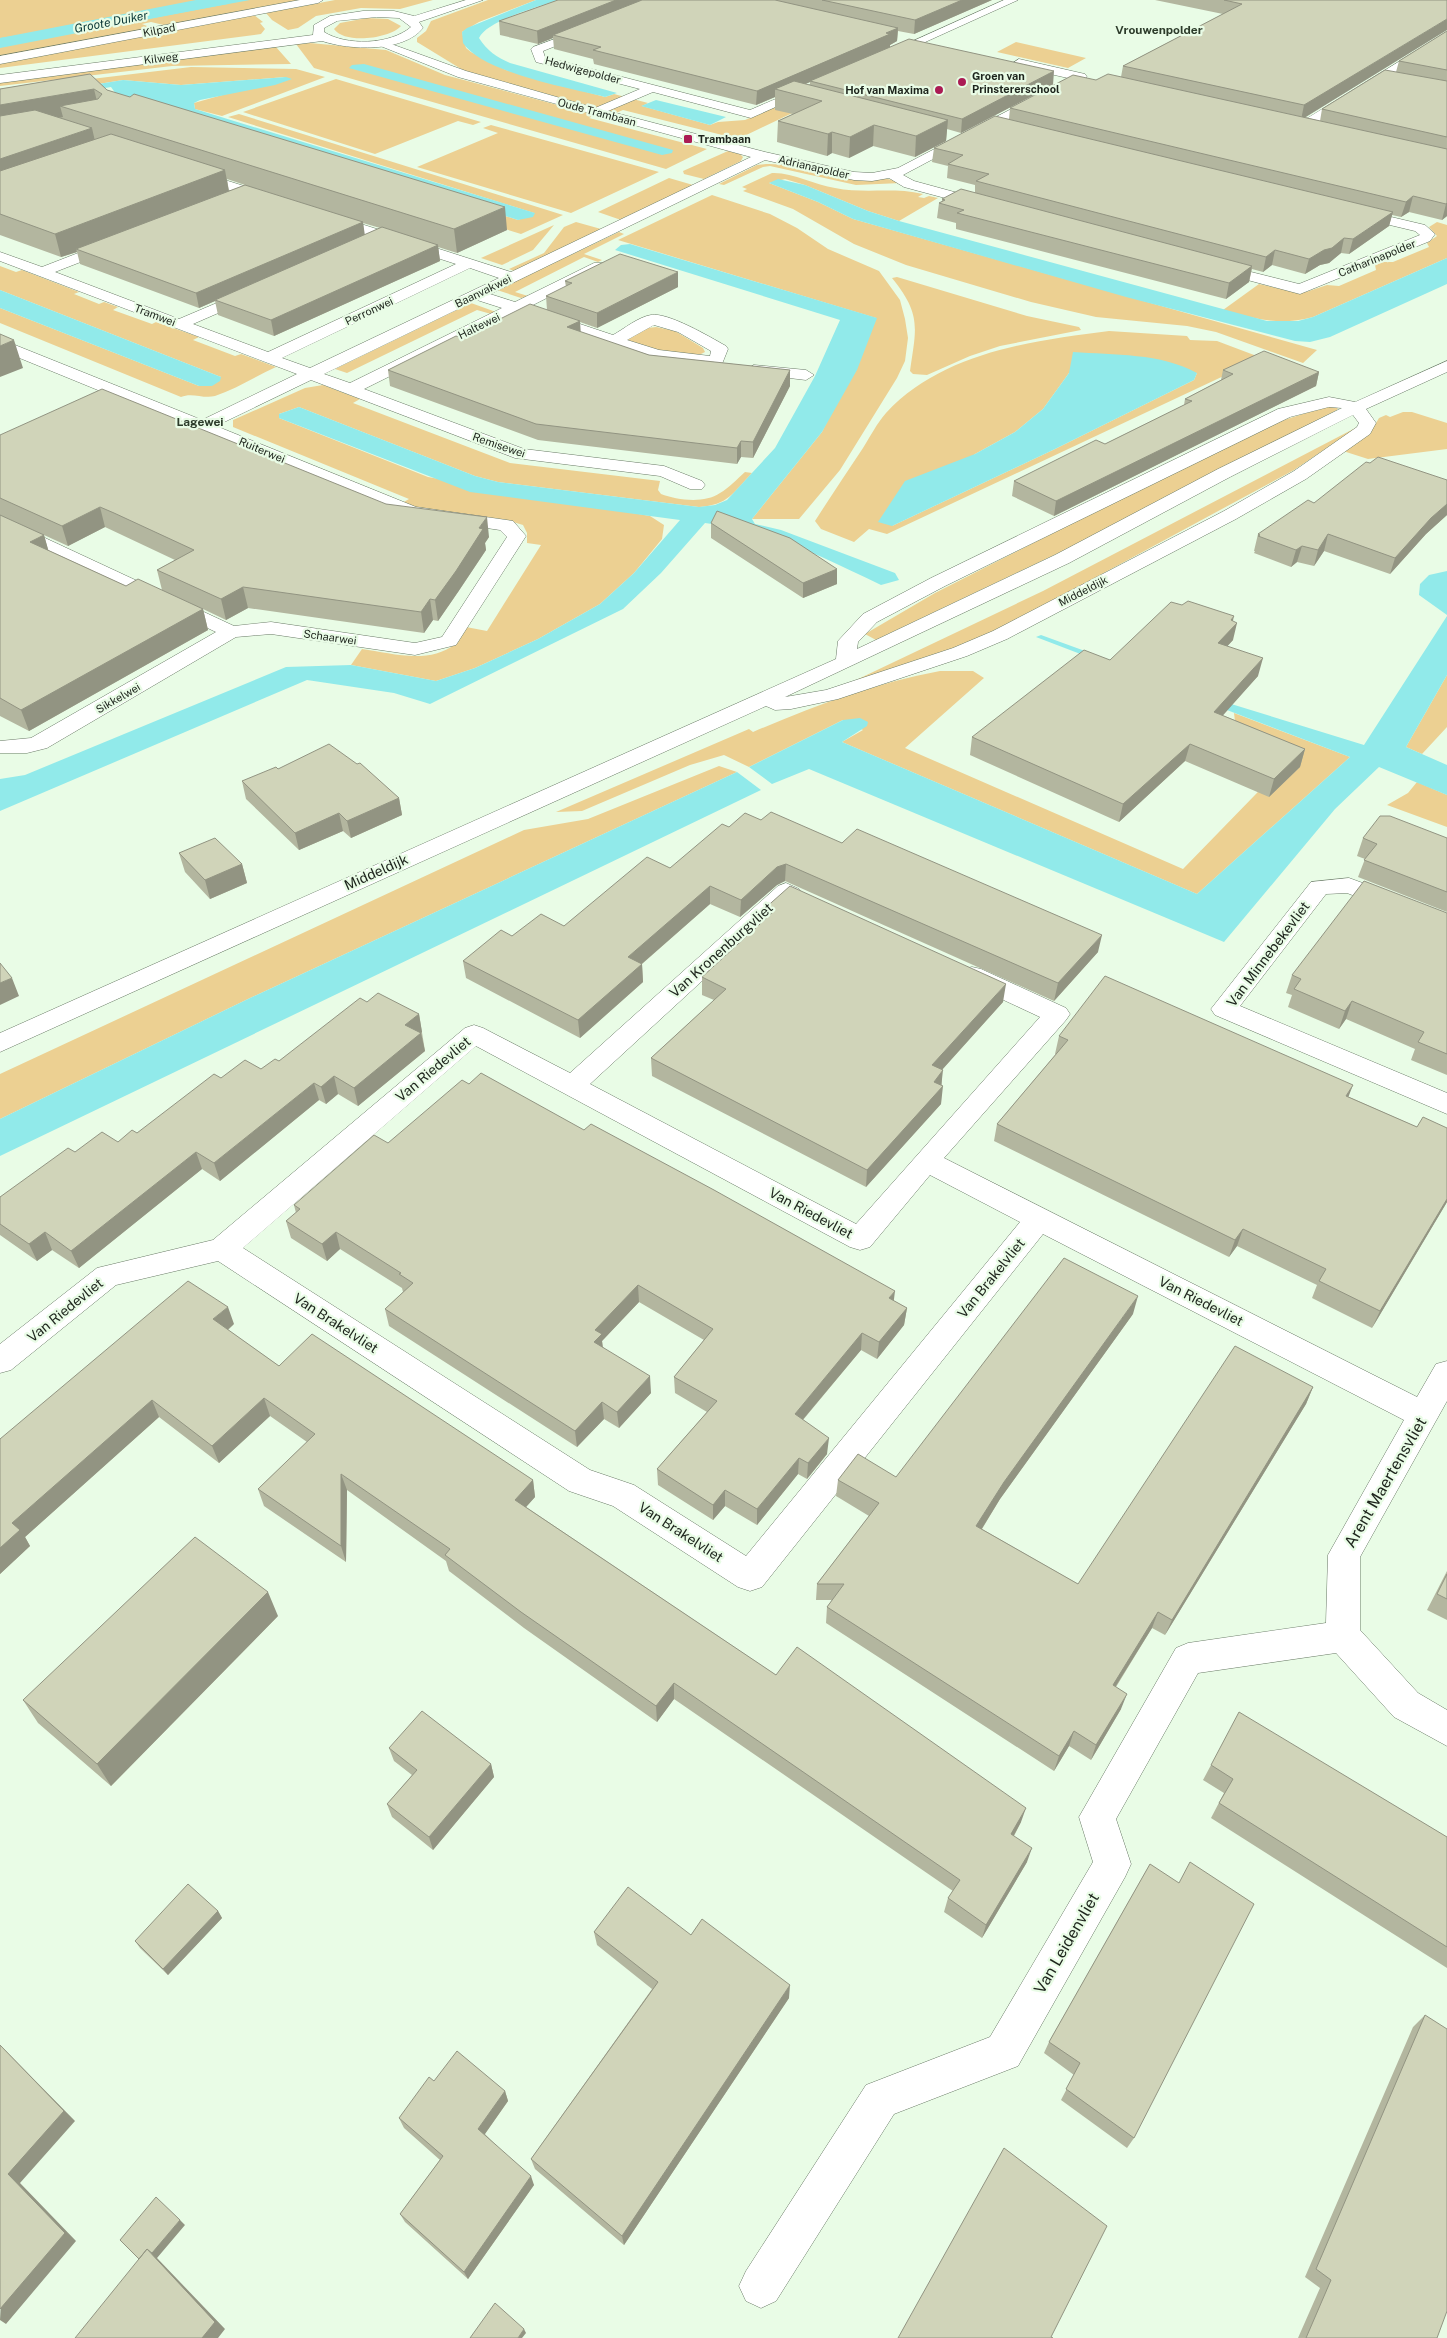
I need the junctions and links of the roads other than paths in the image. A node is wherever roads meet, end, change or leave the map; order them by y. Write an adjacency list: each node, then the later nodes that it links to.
1 (318, 0): 17 (street, Kilpad)
2 (446, 0): 5 (street)
3 (478, 0): 6 (street)
4 (1009, 0): 12 (street)
5 (394, 15): 6 (street); 8 (street)
6 (413, 20): 11 (street)
7 (601, 25): 28 (street, Hedwigepolder)
8 (320, 34): 13 (street); 21 (street, Kilweg); 24 (street, Kilweg)
9 (1447, 35): 15 (street)
10 (899, 37): 12 (street)
11 (403, 38): 13 (street); 19 (street)
12 (918, 42): 14 (street); 20 (street)
13 (379, 43): 19 (street)
14 (936, 45)
15 (1418, 54): 16 (street); 23 (street)
16 (1437, 58)
17 (0, 60)
18 (1003, 60): 22 (street)
19 (432, 61): 31 (street, Oude Trambaan)
20 (873, 61)
21 (0, 70)
22 (1081, 77): 25 (street); 33 (street, Adrianapolder)
23 (1381, 78): 26 (street); 34 (street)
24 (0, 79)
25 (1095, 80)
26 (1400, 82)
27 (819, 85): 29 (street, Hedwigepolder)
28 (652, 88): 29 (street, Hedwigepolder); 31 (street, Hedwigepolder)
29 (792, 96): 30 (street)
30 (814, 102)
31 (596, 112): 39 (street, Oude Trambaan)
32 (1264, 118): 34 (street)
33 (992, 124): 35 (street); 38 (street, Adrianapolder)
34 (1303, 126): 36 (street)
35 (1014, 129)
36 (1320, 130)
37 (946, 135): 38 (street)
38 (963, 139): 41 (street, Adrianapolder)
39 (763, 156): 41 (street, Adrianapolder); 58 (street, Baanvakwei)
40 (184, 171): 44 (street)
41 (893, 174): 43 (street)
42 (926, 175): 43 (street)
43 (909, 184): 47 (street)
44 (248, 192): 45 (street); 46 (street)
45 (230, 199)
46 (284, 204)
47 (996, 207)
48 (1337, 208): 56 (street, Catharinapolder)
49 (312, 212): 50 (street)
50 (384, 235): 52 (street); 55 (street)
51 (123, 240): 57 (street)
52 (367, 243)
53 (0, 256): 57 (street, Tramwei)
54 (608, 261): 61 (street, Haltewei)
55 (470, 263): 58 (street); 65 (street, Perronwei)
56 (1200, 263)
57 (42, 272): 62 (street, Tramwei)
58 (512, 277): 60 (street, Baanvakwei)
59 (260, 290): 62 (street)
60 (476, 294): 61 (street); 68 (street, Baanvakwei)
61 (515, 307): 63 (street); 70 (street, Haltewei)
62 (180, 324): 65 (street, Tramwei)
63 (613, 340): 66 (street); 66 (street)
64 (0, 344): 74 (street, Ruiterwei)
65 (268, 358): 68 (street, Tramwei)
66 (716, 362): 69 (street)
67 (1447, 366): 71 (street, Middeldijk)
68 (309, 375): 70 (street, Remisewei); 74 (street, Baanvakwei)
69 (806, 376)
70 (349, 390): 75 (street, Remisewei)
71 (1398, 390): 72 (street); 73 (street, Middeldijk)
72 (1425, 394)
73 (1355, 408): 79 (street, Middeldijk); 79 (street); 80 (street, Middeldijk)
74 (203, 426): 76 (street, Ruiterwei)
75 (696, 485)
76 (412, 512): 78 (street, Schaarwei)
77 (0, 523): 78 (street)
78 (231, 632): 81 (street, Sikkelwei)
79 (846, 662): 80 (street, Middeldijk)
80 (754, 704): 85 (street, Middeldijk)
81 (0, 747)
82 (813, 904): 86 (street, Van Kronenburgvliet)
83 (1447, 923): 87 (street, Van Minnebekevliet)
84 (949, 965): 88 (street, Van Riedevliet)
85 (0, 1043)
86 (572, 1086): 88 (street, Van Riedevliet); 90 (street, Van Riedevliet)
87 (1447, 1104)
88 (926, 1161): 89 (street, Van Riedevliet)
89 (1039, 1219): 90 (street, Van Brakelvliet); 93 (street, Van Riedevliet)
90 (222, 1250): 91 (street, Van Riedevliet)
91 (0, 1361)
92 (1447, 1373): 93 (street, Arent Maertensvliet)
93 (1423, 1415): 94 (street, Arent Maertensvliet)
94 (1343, 1636): 95 (street); 96 (street, Van Leidenvliet)
95 (1447, 1730)
96 (761, 2286)

